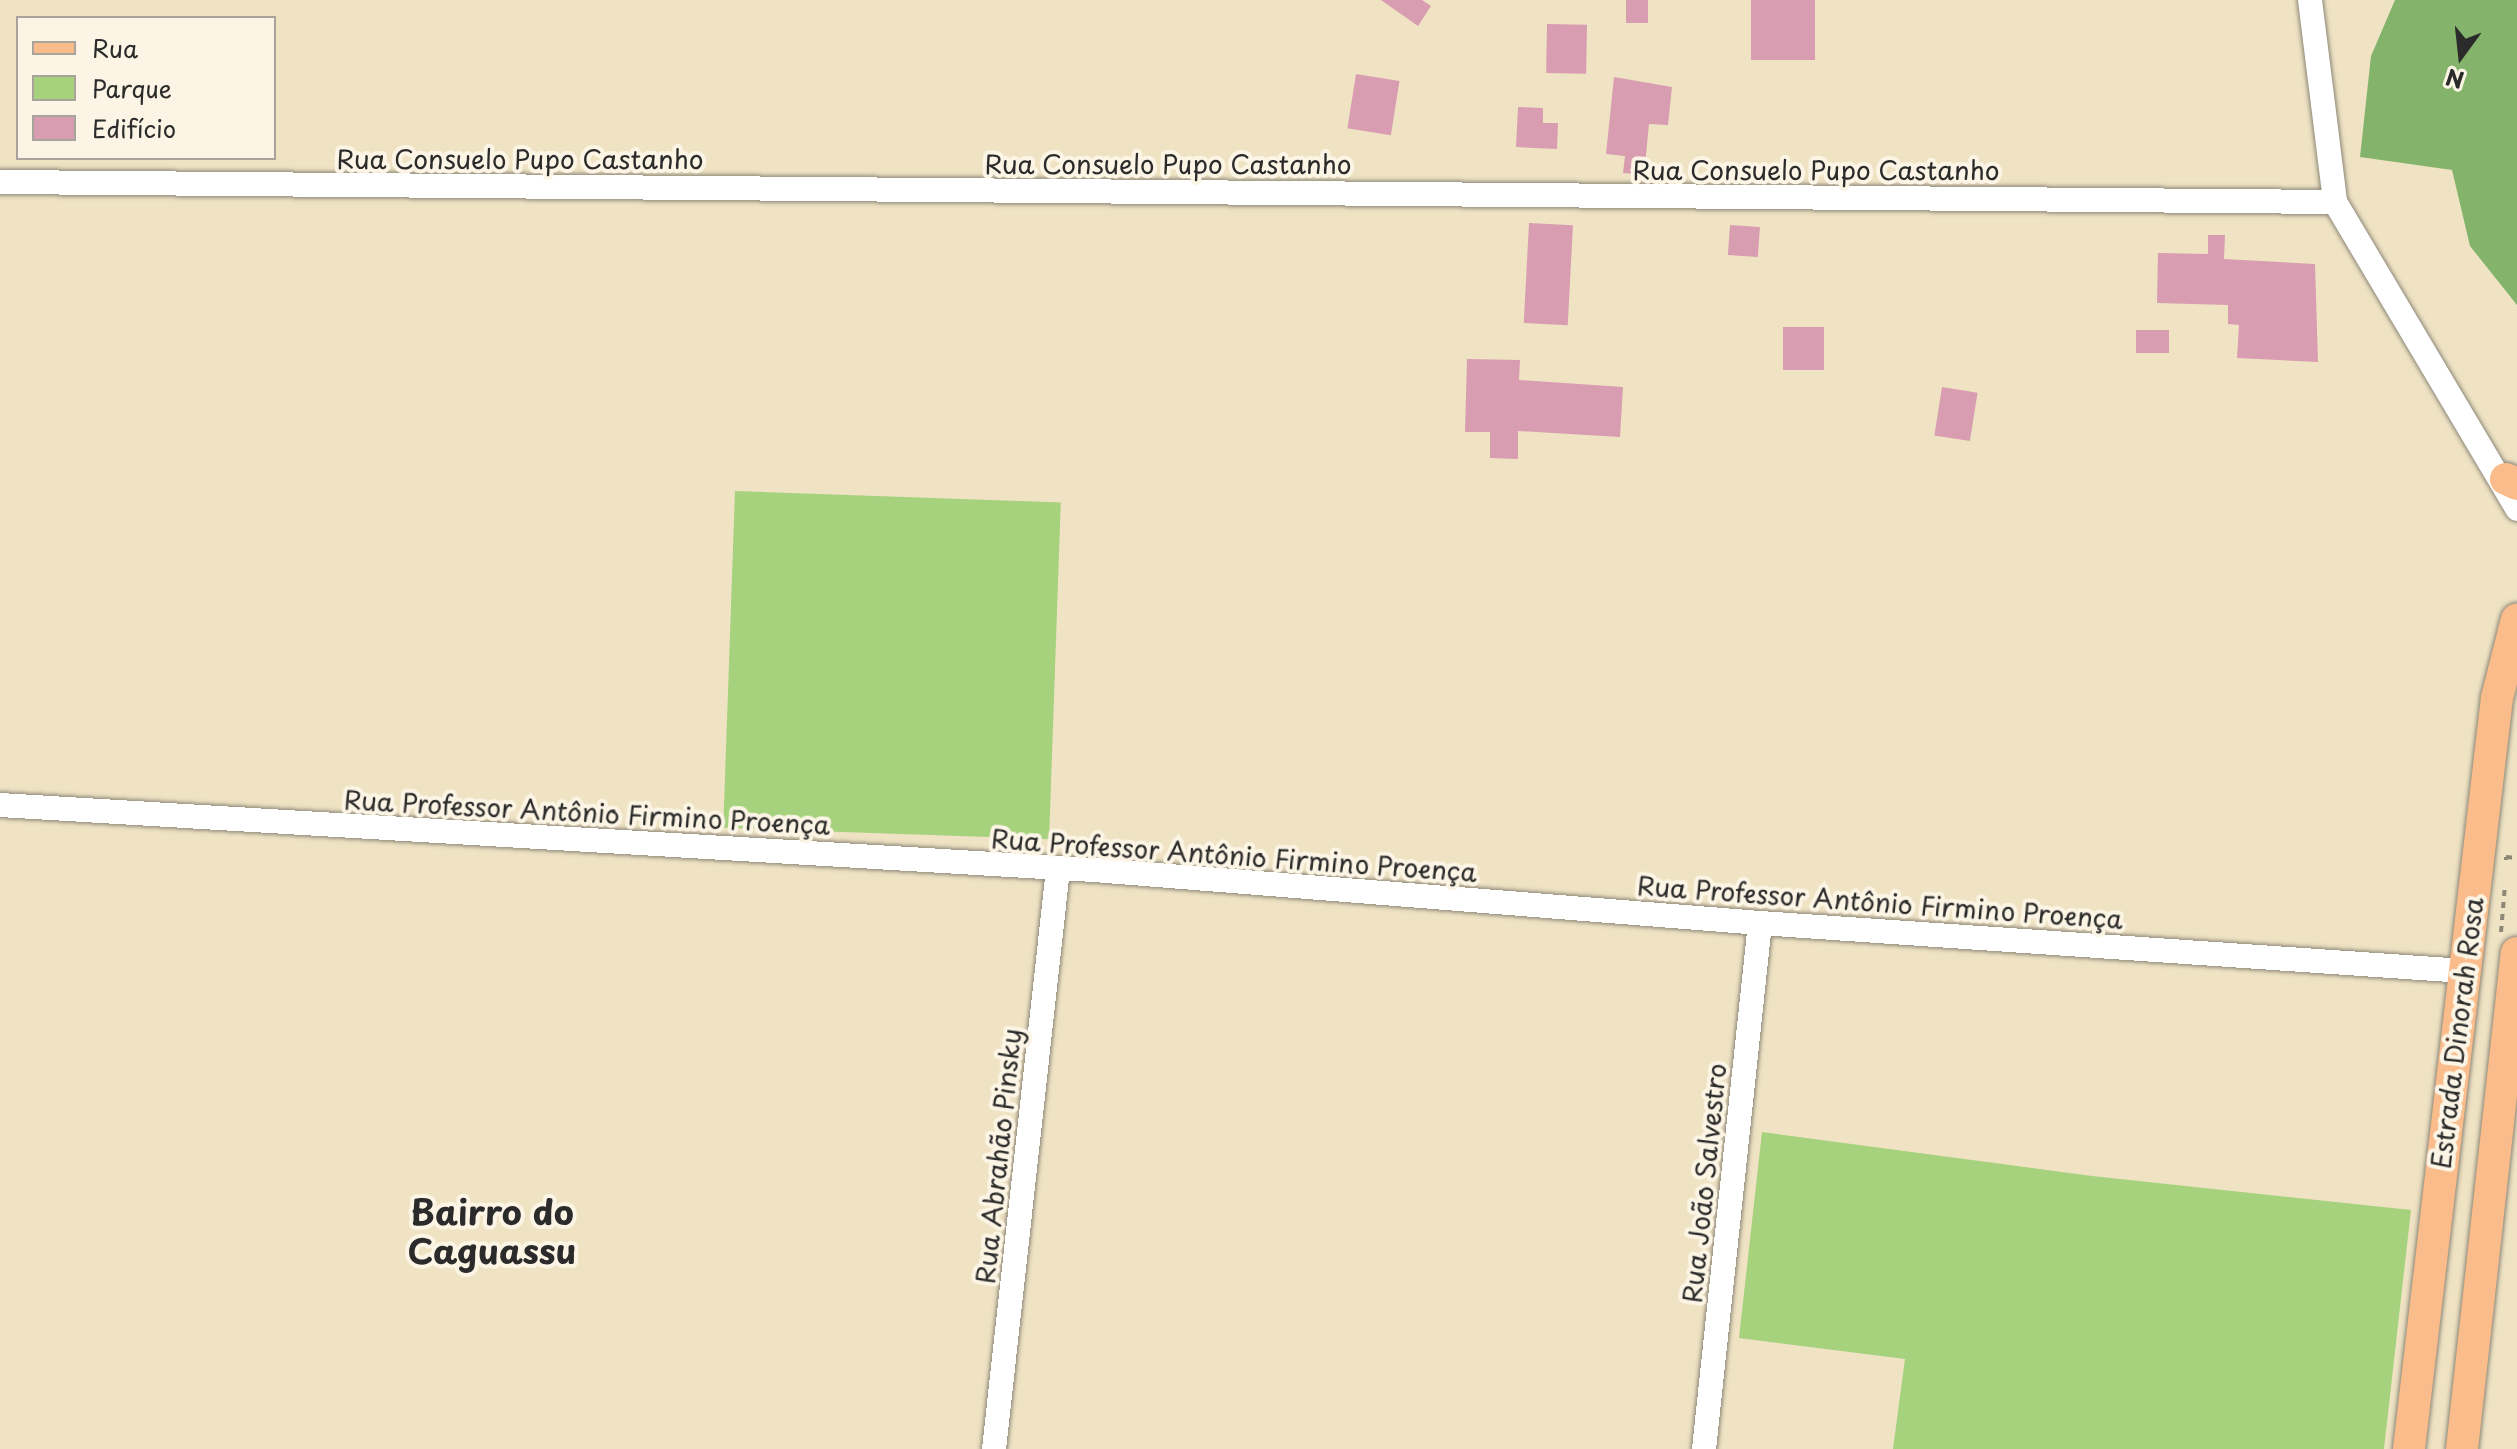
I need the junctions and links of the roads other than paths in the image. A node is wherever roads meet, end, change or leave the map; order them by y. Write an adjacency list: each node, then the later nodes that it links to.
1 (2310, 0): 3 (street)
2 (0, 182): 3 (street, Rua Consuelo Pupo Castanho)
3 (2335, 202): 4 (street)
4 (2507, 477): 5 (street)
5 (2517, 509)
6 (2517, 619): 11 (main road, Estrada Dinorah Rosa)
7 (0, 805): 8 (street, Rua Professor Antônio Firmino Proença)
8 (1058, 869): 9 (street, Rua Professor Antônio Firmino Proença); 12 (street, Rua Abrahão Pinsky)
9 (1760, 923): 11 (street, Rua Professor Antônio Firmino Proença); 13 (street, Rua João Salvestro)
10 (2517, 953): 15 (main road, Estrada Dinorah Rosa)
11 (2464, 971): 14 (main road, Estrada Dinorah Rosa)
12 (994, 1449)
13 (1704, 1449)
14 (2409, 1449)
15 (2462, 1449)

